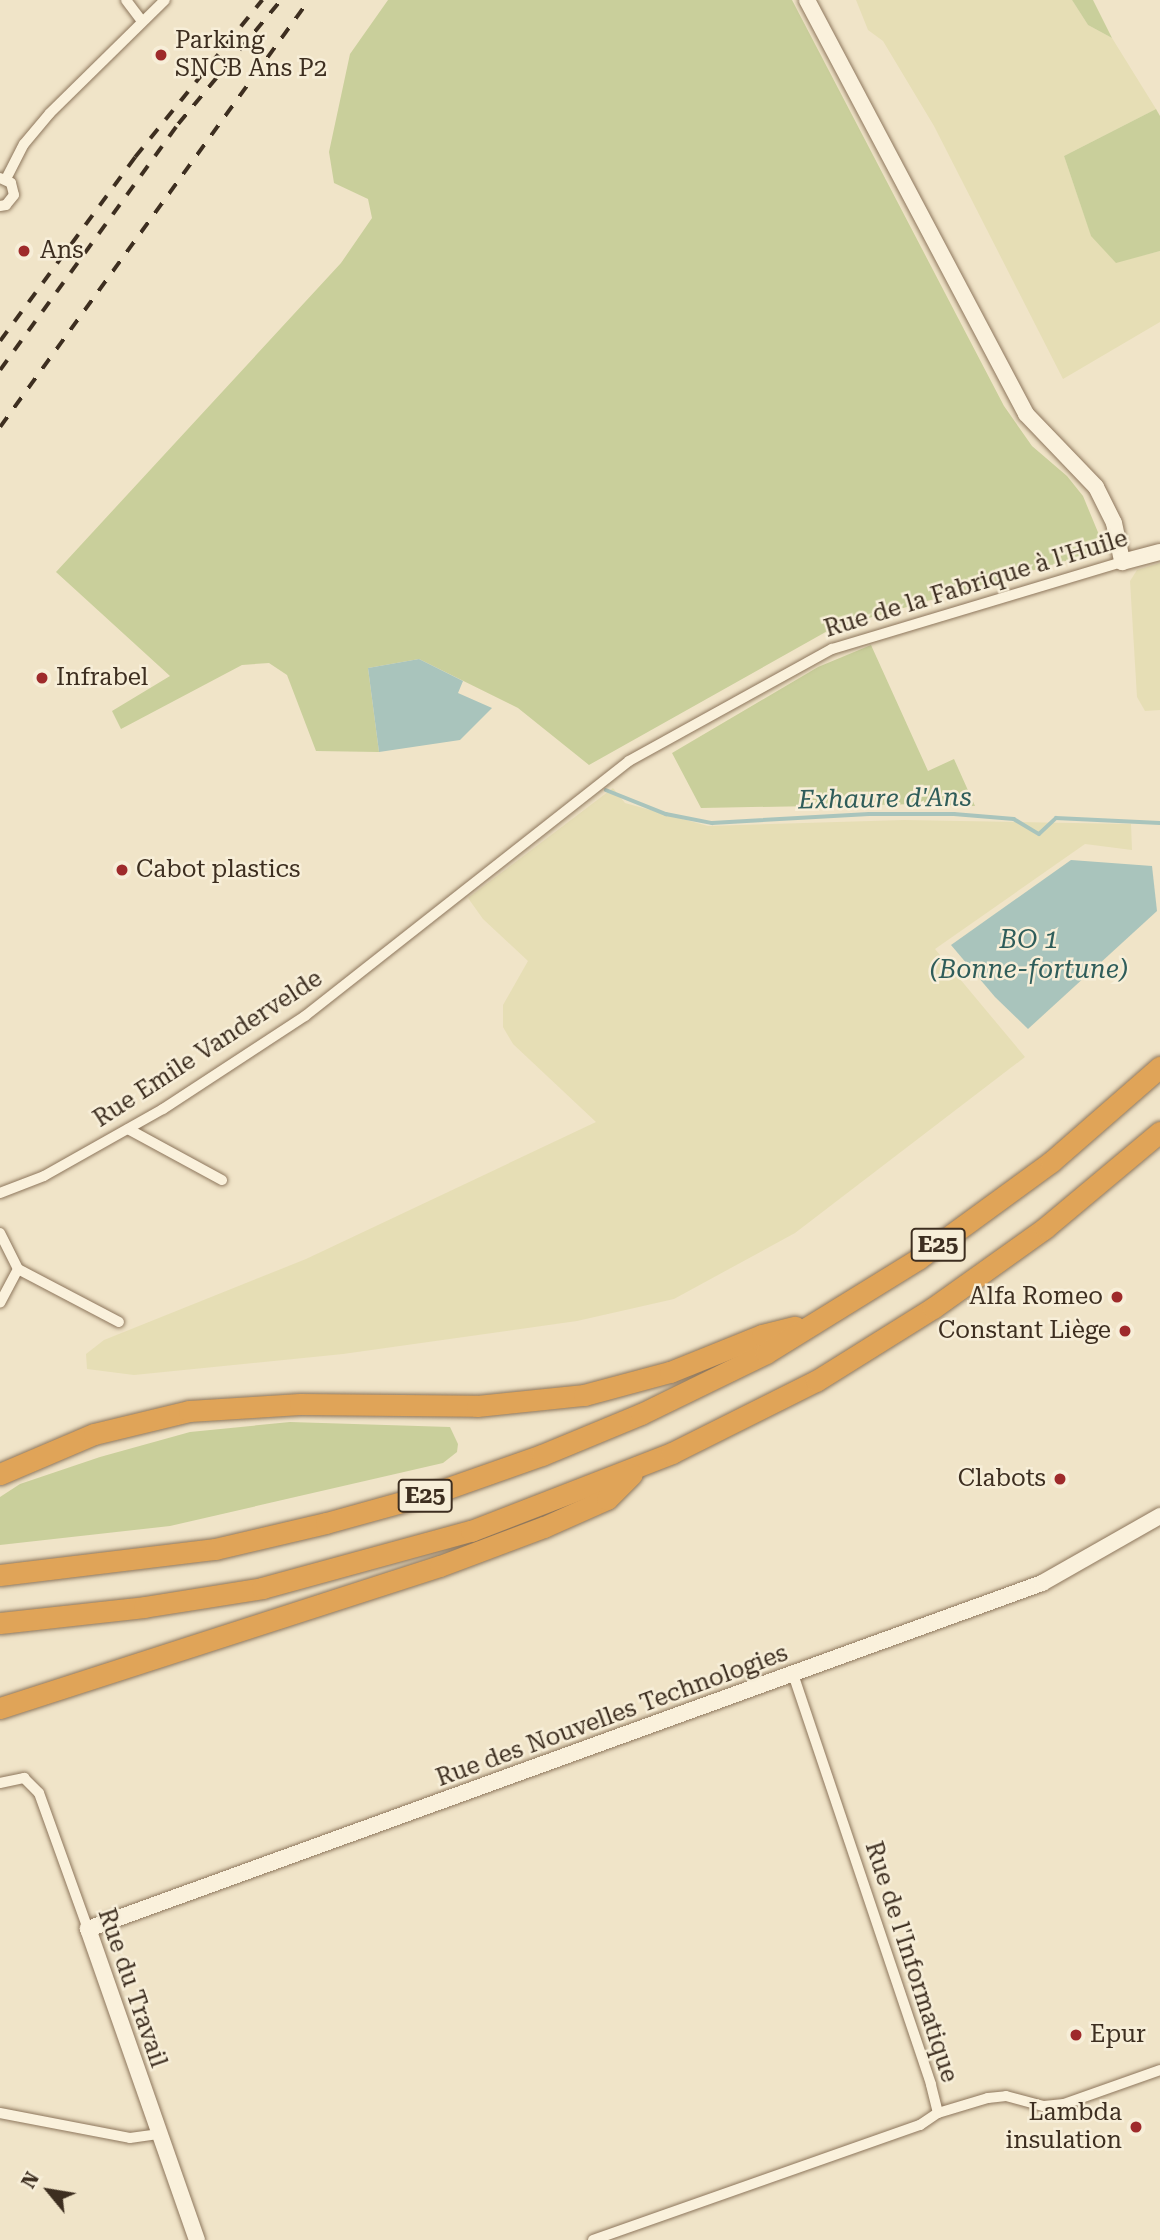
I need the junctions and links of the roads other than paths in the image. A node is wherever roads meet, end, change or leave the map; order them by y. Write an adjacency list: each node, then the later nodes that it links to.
1 (126, 0): 4 (street)
2 (165, 0): 4 (street)
3 (807, 0): 8 (street)
4 (142, 21): 5 (street)
5 (3, 178): 6 (street)
6 (0, 206)
7 (1160, 552): 8 (street, Rue de la Fabrique à l'Huile)
8 (1122, 562): 9 (street, Rue de la Fabrique à l'Huile)
9 (491, 868): 11 (street, Rue Emile Vandervelde)
10 (1160, 1067): 18 (highway, E25)
11 (128, 1129): 13 (street); 14 (street, Rue Emile Vandervelde)
12 (1160, 1132): 20 (highway, E25)
13 (222, 1180)
14 (0, 1194)
15 (0, 1233): 16 (street)
16 (18, 1269): 17 (street); 19 (street)
17 (0, 1303)
18 (821, 1320): 21 (highway); 23 (highway, E25)
19 (119, 1322)
20 (638, 1467): 24 (highway, E25); 26 (highway)
21 (0, 1474)
22 (1160, 1516): 25 (street, Rue des Nouvelles Technologies)
23 (0, 1575)
24 (0, 1622)
25 (793, 1675): 28 (street, Rue des Nouvelles Technologies); 31 (street, Rue de l'Informatique)
26 (0, 1708)
27 (0, 1783): 28 (street, Rue du Travail)
28 (88, 1929): 32 (street, Rue du Travail)
29 (1160, 2070): 31 (street)
30 (0, 2113): 32 (street)
31 (938, 2113): 34 (street, Rue de l'Informatique)
32 (158, 2134): 33 (street, Rue du Travail)
33 (197, 2240)
34 (593, 2240)

